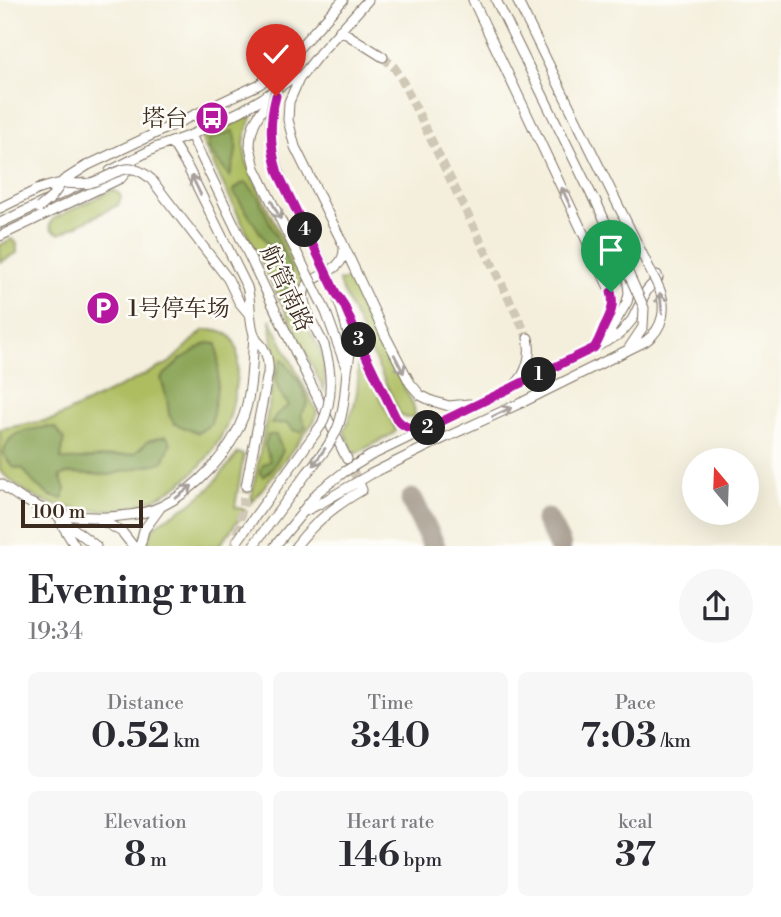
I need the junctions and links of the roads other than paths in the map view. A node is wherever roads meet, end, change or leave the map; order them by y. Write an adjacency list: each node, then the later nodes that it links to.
1 (343, 0): 7 (street)
2 (368, 0): 6 (street)
3 (473, 0): 29 (street, one-way to 3)
4 (497, 0): 29 (street); 30 (street, bridge)
5 (519, 0): 29 (street); 30 (street, one-way to 5, bridge)
6 (340, 30): 8 (street); 9 (street)
7 (297, 51): 14 (street, bridge); 25 (street, bridge)
8 (321, 52): 10 (street); 22 (street)
9 (383, 58)
10 (294, 76): 11 (street); 31 (street, one-way to 31, bridge)
11 (191, 135): 12 (street); 35 (street, 航管南路)
12 (169, 143): 13 (street); 26 (street, one-way to 12)
13 (140, 156): 19 (street); 20 (street); 21 (street)
14 (88, 165): 16 (street, bridge); 17 (street, bridge)
15 (93, 182): 16 (street, bridge); 18 (street, bridge); 26 (street, bridge)
16 (61, 183): 17 (street, bridge); 18 (street, bridge)
17 (36, 190): 19 (street)
18 (39, 208): 20 (street)
19 (0, 209)
20 (0, 225)
21 (0, 236)
22 (342, 242): 23 (street); 24 (street)
23 (333, 269): 24 (street); 43 (street, bridge)
24 (359, 280): 33 (street, one-way to 33)
25 (336, 293): 31 (street, bridge); 34 (street, bridge)
26 (250, 315): 27 (street)
27 (254, 335): 37 (street); 39 (street, one-way to 27)
28 (528, 338): 32 (street)
29 (594, 348): 32 (street)
30 (625, 352): 41 (street, one-way to 30, bridge)
31 (347, 370): 48 (street, one-way to 48, bridge)
32 (511, 389): 33 (street)
33 (491, 398): 34 (street)
34 (428, 428): 41 (street, bridge)
35 (347, 459)
36 (0, 484): 40 (street)
37 (246, 486)
38 (361, 488): 50 (street)
39 (162, 506): 42 (street); 47 (street)
40 (56, 515): 42 (street); 44 (street); 45 (street)
41 (298, 516): 49 (street)
42 (97, 517): 46 (street)
43 (235, 543)
44 (75, 546)
45 (96, 546)
46 (133, 546)
47 (140, 546)
48 (253, 546)
49 (275, 546)
50 (296, 546)

